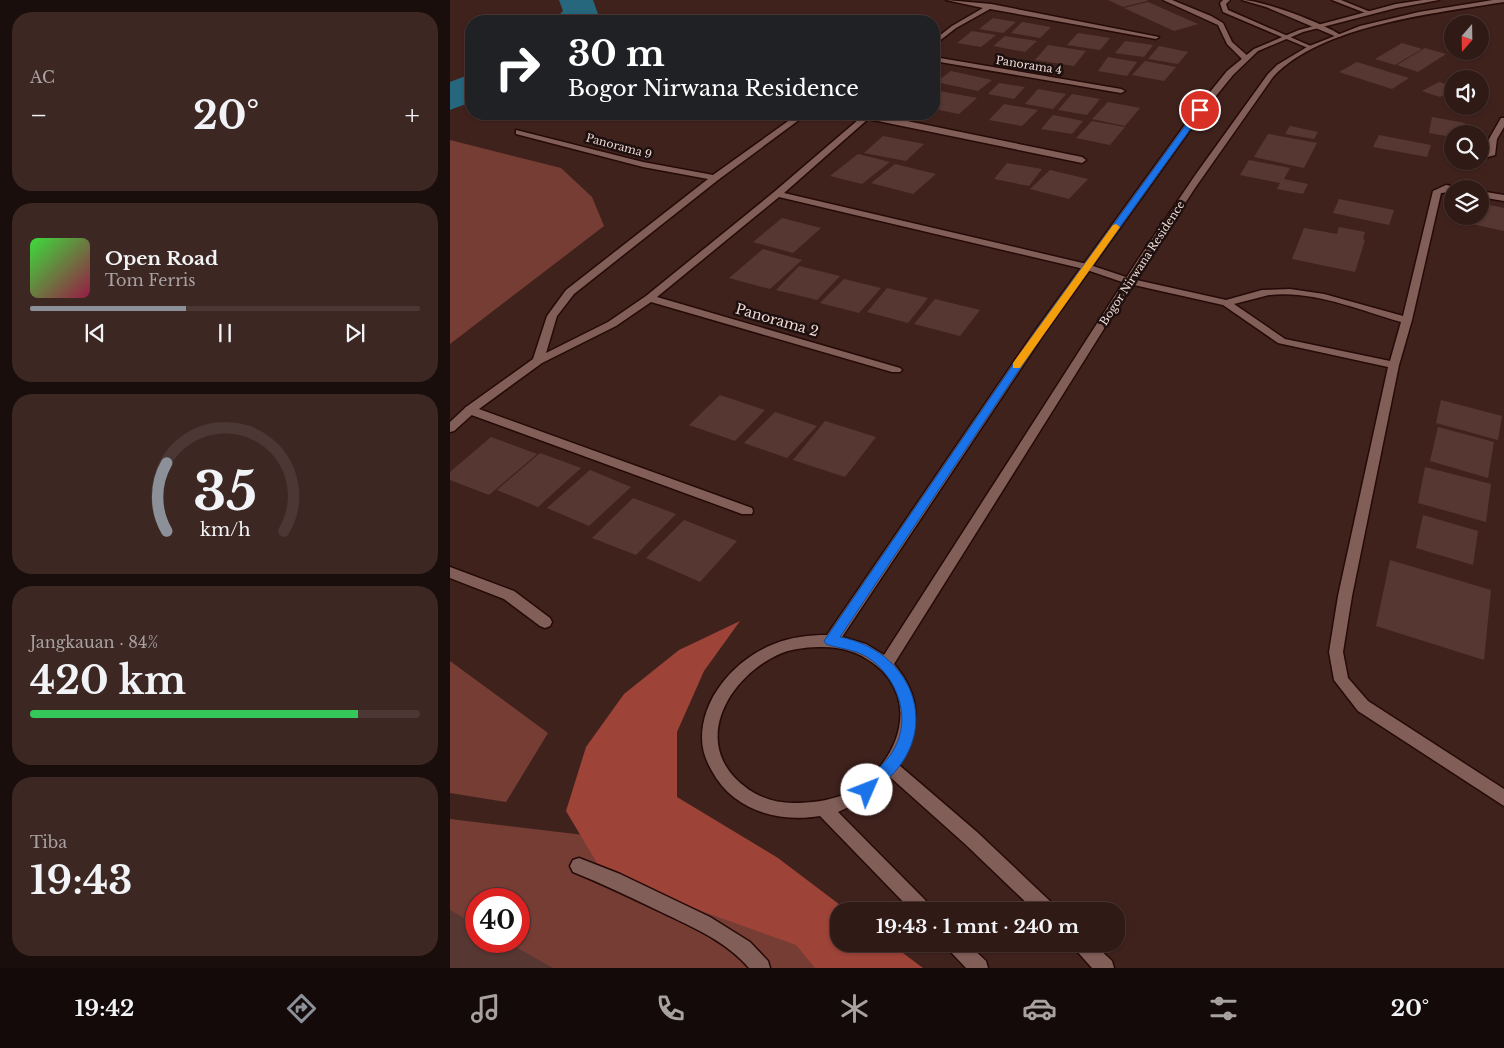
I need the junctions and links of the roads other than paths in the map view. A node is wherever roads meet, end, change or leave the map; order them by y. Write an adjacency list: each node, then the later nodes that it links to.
1 (949, 0): 9 (street)
2 (1167, 0): 17 (street)
3 (1228, 0): 14 (street)
4 (1245, 0): 11 (street)
5 (1335, 0): 10 (street)
6 (1436, 0): 10 (street)
7 (1504, 0): 12 (street, Bogor Nirwana Residence)
8 (999, 1): 9 (street)
9 (990, 7): 13 (street); 15 (street)
10 (1370, 13): 11 (street)
11 (1318, 26): 12 (street); 14 (street)
12 (1340, 36): 16 (street, Bogor Nirwana Residence)
13 (1156, 37)
14 (1285, 37): 16 (street); 17 (street)
15 (940, 39)
16 (1310, 47): 34 (street, Bogor Nirwana Residence)
17 (1246, 58): 33 (street)
18 (940, 60): 19 (street, Panorama 4)
19 (1121, 91)
20 (795, 120): 28 (street)
21 (862, 120): 30 (street)
22 (892, 120): 27 (street)
23 (1504, 120): 25 (street)
24 (519, 132): 28 (street, Panorama 9)
25 (1500, 132): 26 (street)
26 (1491, 155)
27 (1082, 160)
28 (715, 178): 38 (street)
29 (1444, 189): 37 (street)
30 (777, 194): 33 (street); 35 (street)
31 (1489, 196): 32 (street)
32 (1504, 198)
33 (1087, 267): 34 (street); 46 (street)
34 (1129, 281): 36 (street); 47 (street, Bogor Nirwana Residence)
35 (650, 298): 38 (street); 40 (street, Panorama 2)
36 (1226, 303): 37 (street); 39 (street)
37 (1407, 320): 39 (street)
38 (538, 361): 41 (street)
39 (1394, 365): 49 (street)
40 (896, 370)
41 (470, 410): 42 (street); 43 (street)
42 (450, 428)
43 (747, 511)
44 (450, 572): 45 (street)
45 (545, 622)
46 (831, 641): 47 (street); 50 (street)
47 (886, 664): 48 (street)
48 (890, 767): 50 (street); 53 (street)
49 (1503, 796)
50 (823, 808): 52 (street)
51 (579, 866): 56 (street)
52 (915, 902)
53 (1039, 902)
54 (963, 952): 57 (street)
55 (1090, 952): 58 (street)
56 (761, 968)
57 (979, 968)
58 (1105, 968)

